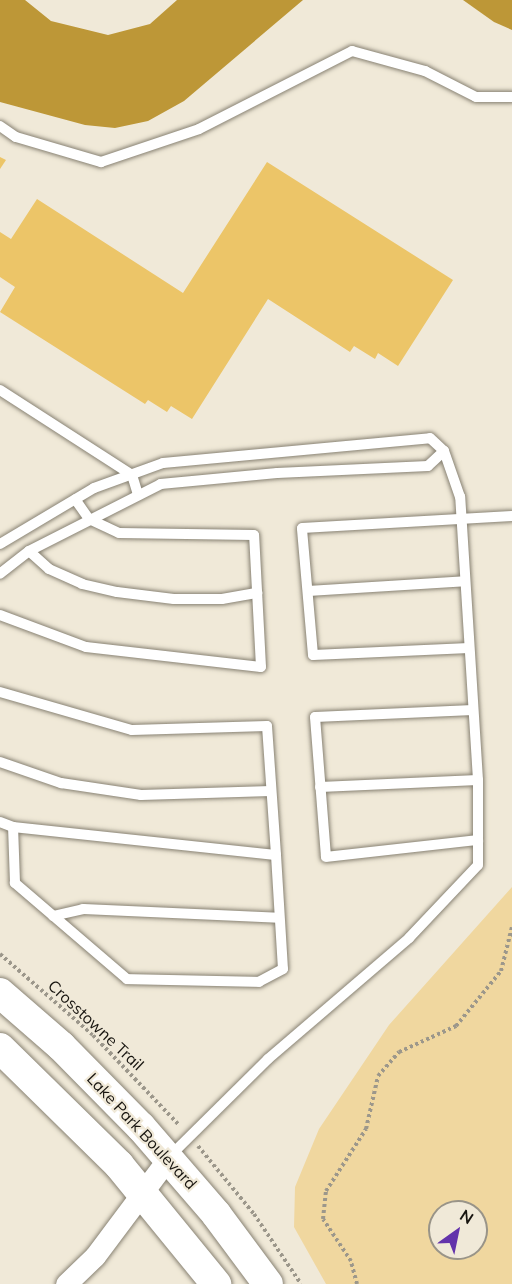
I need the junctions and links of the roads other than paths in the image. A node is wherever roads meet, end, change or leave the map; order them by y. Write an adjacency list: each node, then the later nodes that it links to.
1 (512, 97): 2 (lane)
2 (0, 126)
3 (0, 390): 5 (lane)
4 (444, 450): 5 (lane); 6 (lane); 10 (lane)
5 (132, 475): 6 (lane); 7 (lane)
6 (138, 495): 9 (lane)
7 (75, 499): 9 (lane); 11 (lane)
8 (512, 516): 10 (lane)
9 (89, 519): 12 (lane); 16 (lane)
10 (461, 520): 14 (lane); 15 (lane)
11 (0, 544)
12 (29, 551): 13 (lane); 16 (lane)
13 (0, 574)
14 (465, 581): 15 (lane); 18 (lane)
15 (308, 591): 18 (lane)
16 (257, 593): 17 (lane)
17 (0, 615)
18 (470, 648): 20 (lane)
19 (0, 692): 24 (lane)
20 (473, 710): 22 (lane); 23 (lane)
21 (0, 762): 24 (lane)
22 (478, 780): 23 (lane); 27 (lane)
23 (320, 787): 27 (lane)
24 (272, 791): 28 (lane)
25 (0, 822): 26 (lane)
26 (13, 827): 28 (lane); 29 (lane)
27 (478, 840): 33 (lane)
28 (276, 855): 30 (lane)
29 (53, 916): 30 (lane); 30 (lane)
30 (279, 918)
31 (0, 993): 33 (street, Lake Park Boulevard)
32 (0, 1048): 34 (street)
33 (169, 1157): 34 (street); 37 (street, Lake Park Boulevard)
34 (143, 1192): 35 (street); 36 (street)
35 (66, 1284)
36 (216, 1284)
37 (268, 1284)

